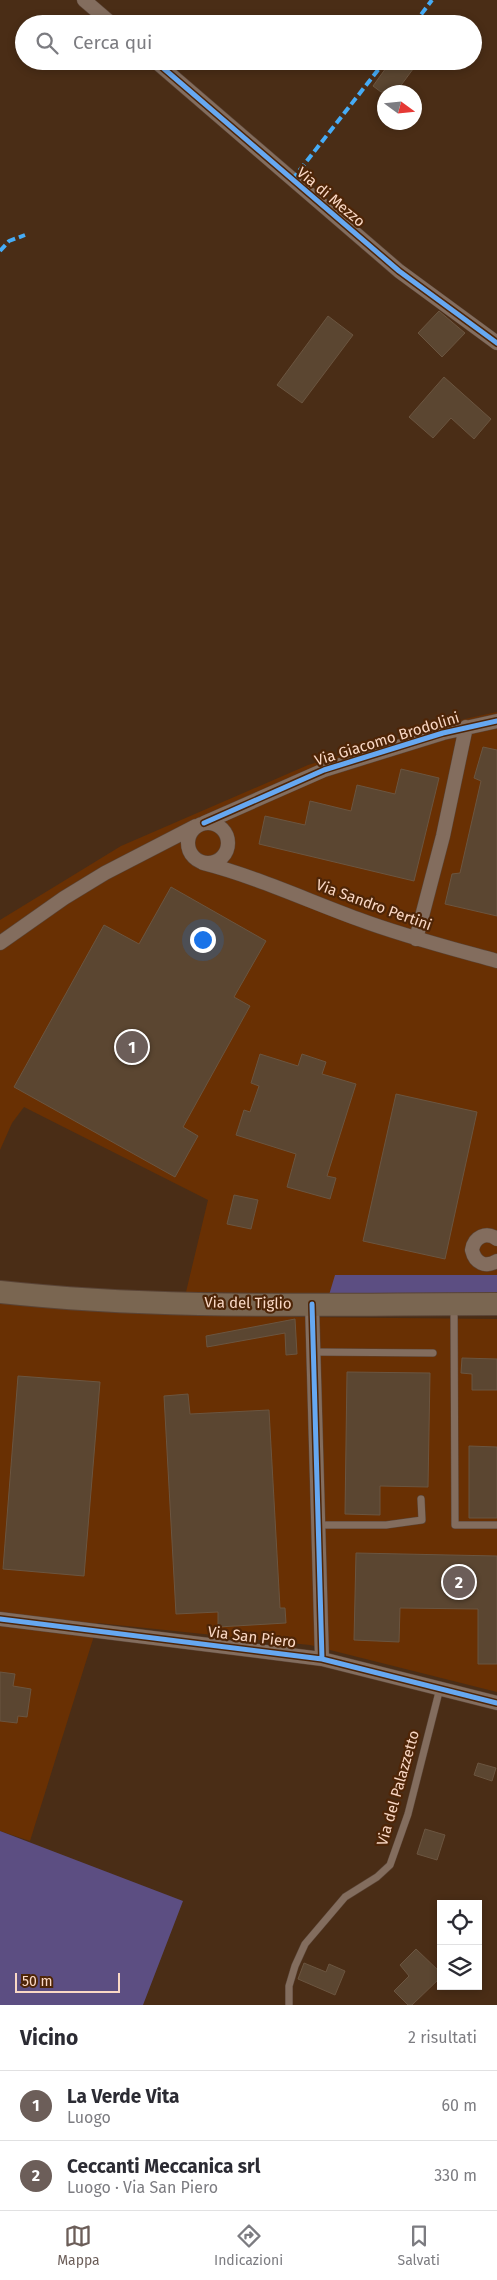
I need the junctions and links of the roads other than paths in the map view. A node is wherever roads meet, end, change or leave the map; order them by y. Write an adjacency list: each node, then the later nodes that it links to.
1 (84, 0): 2 (street)
2 (102, 15)
3 (166, 70): 4 (street, Via di Mezzo)
4 (497, 343)
5 (497, 721): 6 (street, Via Giacomo Brodolini)
6 (466, 727): 7 (street, Via Giacomo Brodolini); 13 (street)
7 (237, 808): 8 (street, Via Giacomo Brodolini); 9 (street)
8 (200, 825): 9 (street); 10 (street); 11 (street)
9 (228, 840): 11 (street); 12 (street)
10 (156, 849): 11 (street, Via Sandro Pertini); 14 (street)
11 (198, 860): 12 (street, Via Sandro Pertini)
12 (242, 873): 13 (street, Via Sandro Pertini)
13 (416, 939): 15 (street, Via Sandro Pertini)
14 (0, 943)
15 (497, 961)
16 (497, 1239): 17 (street)
17 (494, 1264)
18 (0, 1292): 19 (main road, Via del Tiglio)
19 (312, 1304): 20 (main road, Via del Tiglio); 22 (street)
20 (454, 1304): 21 (main road, Via del Tiglio); 26 (lane)
21 (497, 1304)
22 (312, 1352): 23 (lane); 25 (street)
23 (432, 1353)
24 (421, 1499): 25 (lane)
25 (317, 1524): 28 (street)
26 (497, 1525)
27 (0, 1619): 28 (street, Via San Piero)
28 (322, 1659): 29 (street, Via San Piero)
29 (440, 1688): 30 (street, Via San Piero); 31 (lane, Via del Palazzetto)
30 (497, 1703)
31 (289, 2005)

